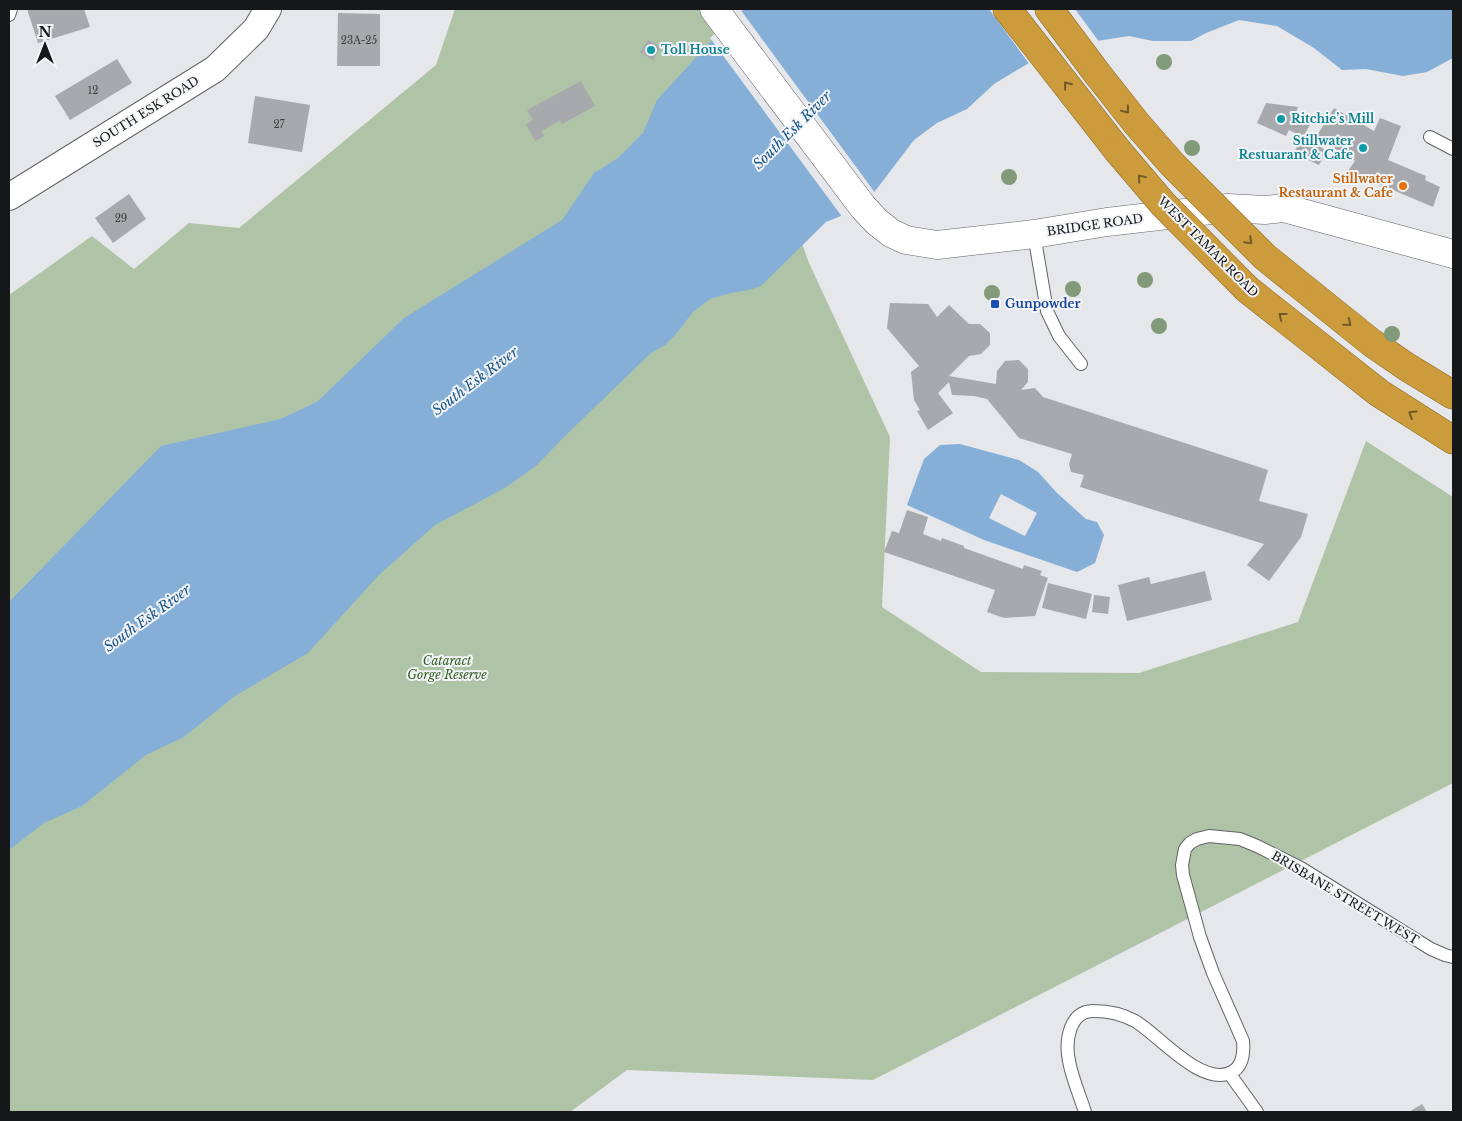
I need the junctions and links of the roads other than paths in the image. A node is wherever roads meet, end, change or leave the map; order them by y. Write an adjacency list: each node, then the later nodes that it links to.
1 (12, 9): 6 (lane)
2 (268, 9): 9 (street, SOUTH ESK ROAD)
3 (714, 9): 10 (street, BRIDGE ROAD)
4 (1007, 9): 14 (highway, WEST TAMAR ROAD, one-way to 4, bridge)
5 (1049, 9): 13 (highway, one-way to 13, bridge)
6 (9, 15)
7 (1430, 137): 8 (lane)
8 (1453, 149)
9 (9, 197)
10 (1034, 234): 11 (street, BRIDGE ROAD); 12 (lane)
11 (1453, 254)
12 (1080, 364)
13 (1453, 395)
14 (1453, 440)
15 (1453, 957): 16 (lane, BRISBANE STREET WEST)
16 (1229, 1073): 17 (lane); 18 (lane)
17 (1085, 1112)
18 (1257, 1112)

